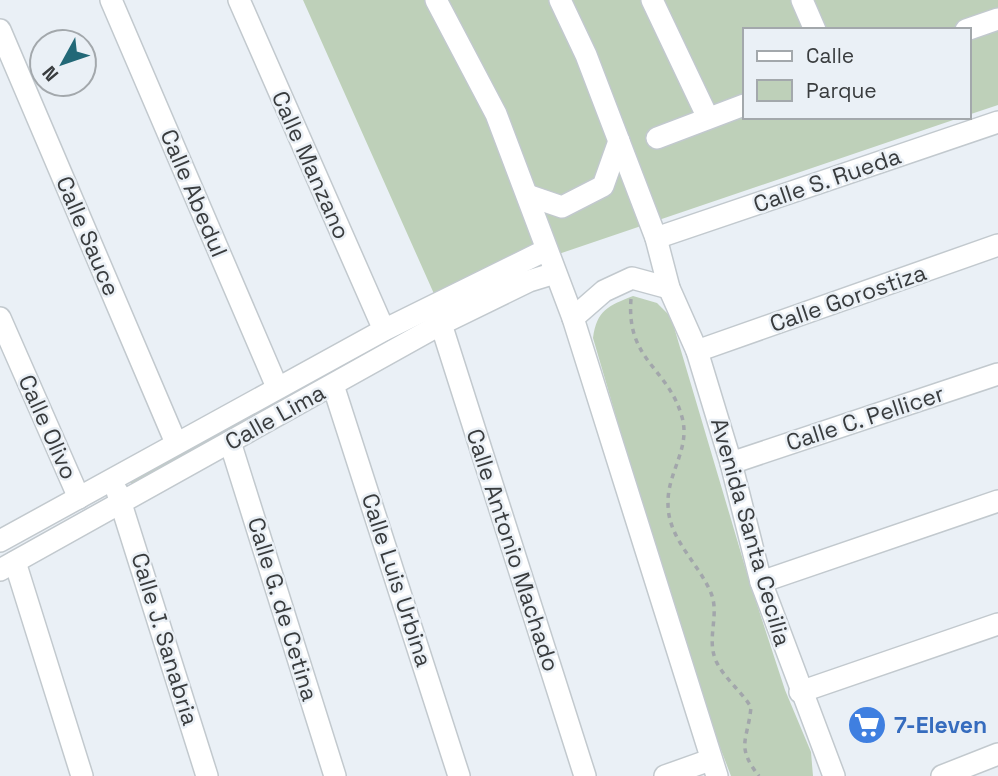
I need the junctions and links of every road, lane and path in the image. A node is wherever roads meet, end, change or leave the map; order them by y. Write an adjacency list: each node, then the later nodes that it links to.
1 (111, 0): 30 (street, Calle Abedul)
2 (239, 0): 26 (street, Calle Manzano)
3 (436, 0): 16 (street)
4 (560, 0): 15 (street, Avenida Santa Cecilia)
5 (652, 0): 12 (street)
6 (802, 0): 8 (street)
7 (998, 19): 9 (street)
8 (814, 28)
9 (970, 29)
10 (0, 30): 32 (street, Calle Sauce)
11 (743, 106): 12 (street)
12 (708, 118): 14 (street)
13 (998, 122): 17 (street, Calle S. Rueda)
14 (657, 138)
15 (619, 141): 16 (street); 17 (street, Avenida Santa Cecilia)
16 (527, 195): 19 (street)
17 (656, 238): 22 (street, Avenida Santa Cecilia)
18 (998, 245): 27 (street, Calle Gorostiza)
19 (546, 250): 20 (street); 23 (street)
20 (555, 273): 23 (street, Calle Lima); 25 (street)
21 (632, 278): 22 (street); 25 (street); 52 (path)
22 (669, 288): 27 (street, Avenida Santa Cecilia)
23 (436, 314): 26 (street, Calle Lima); 29 (street, Calle Lima); 50 (street, Calle Antonio Machado)
24 (0, 318): 35 (street, Calle Olivo)
25 (573, 318): 44 (street)
26 (384, 330): 30 (street, Calle Lima)
27 (697, 351): 33 (street, Avenida Santa Cecilia)
28 (998, 374): 33 (street, Calle C. Pellicer)
29 (333, 385): 31 (street, Calle Lima); 49 (street, Calle Luis Urbina)
30 (277, 387): 32 (street, Calle Lima)
31 (230, 442): 37 (street, Calle Lima); 48 (street, Calle G. de Cetina)
32 (176, 443): 34 (street, Calle Lima)
33 (731, 463): 40 (street, Avenida Santa Cecilia)
34 (112, 480): 35 (street, Calle Lima); 37 (street, Calle J. Sanabria)
35 (79, 498): 38 (street, Calle Lima)
36 (998, 501): 40 (street)
37 (123, 503): 39 (street, Calle Lima); 47 (street, Calle J. Sanabria)
38 (0, 541)
39 (7, 566): 46 (street)
40 (761, 582): 42 (street, Avenida Santa Cecilia)
41 (998, 624): 42 (street)
42 (800, 692): 45 (street, Avenida Santa Cecilia)
43 (998, 754): 53 (street)
44 (714, 768): 51 (street)
45 (831, 774)
46 (82, 776)
47 (207, 776)
48 (335, 776)
49 (459, 776)
50 (585, 776)
51 (665, 776)
52 (759, 776)
53 (942, 776)

